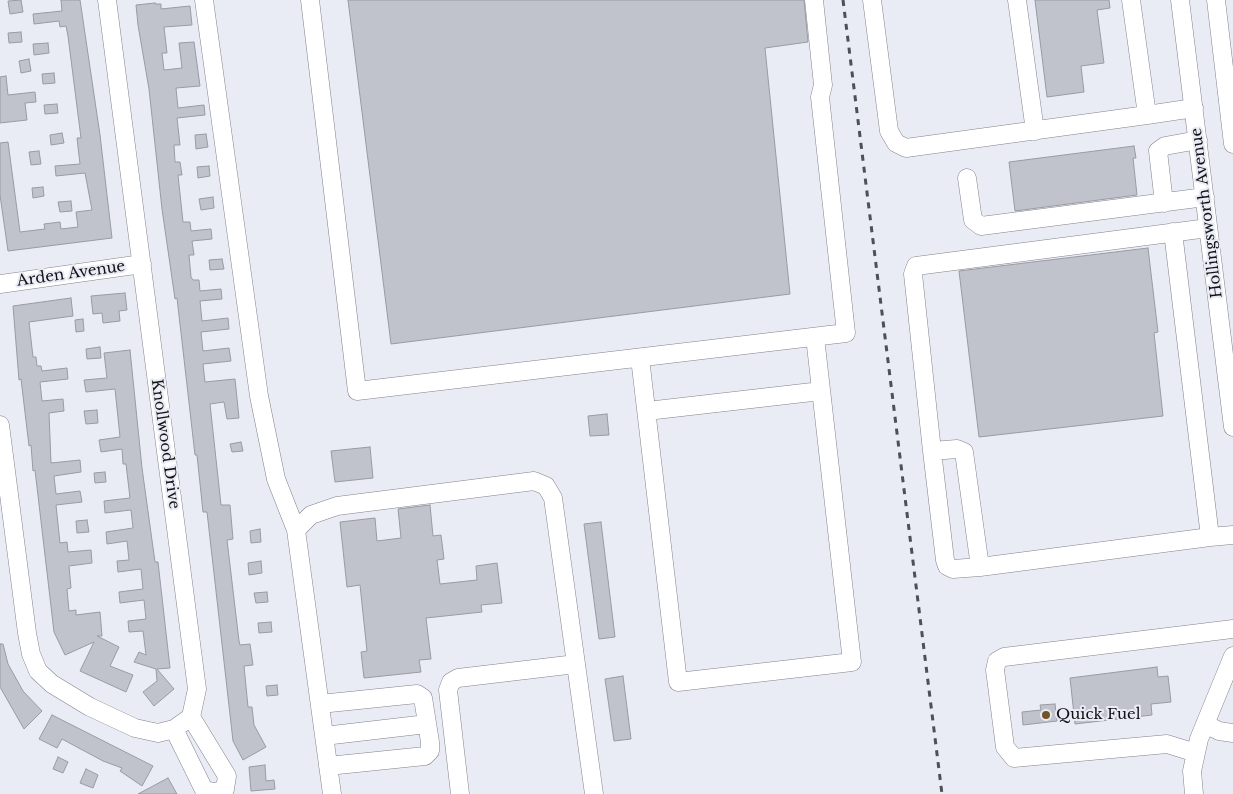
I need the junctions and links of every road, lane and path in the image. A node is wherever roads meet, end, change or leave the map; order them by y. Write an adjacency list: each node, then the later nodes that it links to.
1 (108, 0): 20 (street, Knollwood Drive)
2 (204, 0): 29 (street)
3 (310, 0): 23 (street)
4 (814, 0): 22 (street)
5 (872, 0): 12 (street)
6 (1017, 0): 12 (street)
7 (1131, 0): 11 (street)
8 (1180, 0): 10 (street, Hollingsworth Avenue)
9 (1216, 0): 14 (street)
10 (1194, 108): 11 (street); 13 (street, Hollingsworth Avenue)
11 (1147, 115): 12 (street)
12 (1035, 131)
13 (1198, 140): 16 (street, Hollingsworth Avenue); 17 (street)
14 (1233, 144)
15 (967, 178): 17 (street)
16 (1205, 197): 17 (street); 18 (street, Hollingsworth Avenue)
17 (1164, 203)
18 (1208, 228): 19 (street); 27 (street, Hollingsworth Avenue)
19 (1173, 232): 28 (street); 31 (street)
20 (142, 264): 21 (street, Arden Avenue); 37 (street, Knollwood Drive)
21 (0, 284)
22 (815, 337): 23 (street); 24 (street)
23 (640, 358): 25 (street)
24 (821, 392): 25 (street); 25 (street)
25 (647, 411)
26 (0, 425): 40 (street)
27 (1233, 427)
28 (932, 451): 32 (street); 32 (street)
29 (296, 530): 35 (street); 36 (street)
30 (1233, 535): 31 (street)
31 (1210, 537): 32 (street)
32 (980, 567)
33 (1233, 629): 43 (street)
34 (1233, 656): 39 (street)
35 (576, 664): 46 (street); 47 (street)
36 (320, 704): 38 (street); 42 (street)
37 (191, 716): 40 (street); 40 (street)
38 (427, 724): 42 (street); 44 (street)
39 (1205, 724): 41 (street); 43 (street)
40 (174, 729)
41 (1233, 733)
42 (324, 736): 44 (street)
43 (1196, 753): 48 (street)
44 (328, 766): 45 (street)
45 (332, 794)
46 (460, 794)
47 (594, 794)
48 (1194, 794)

